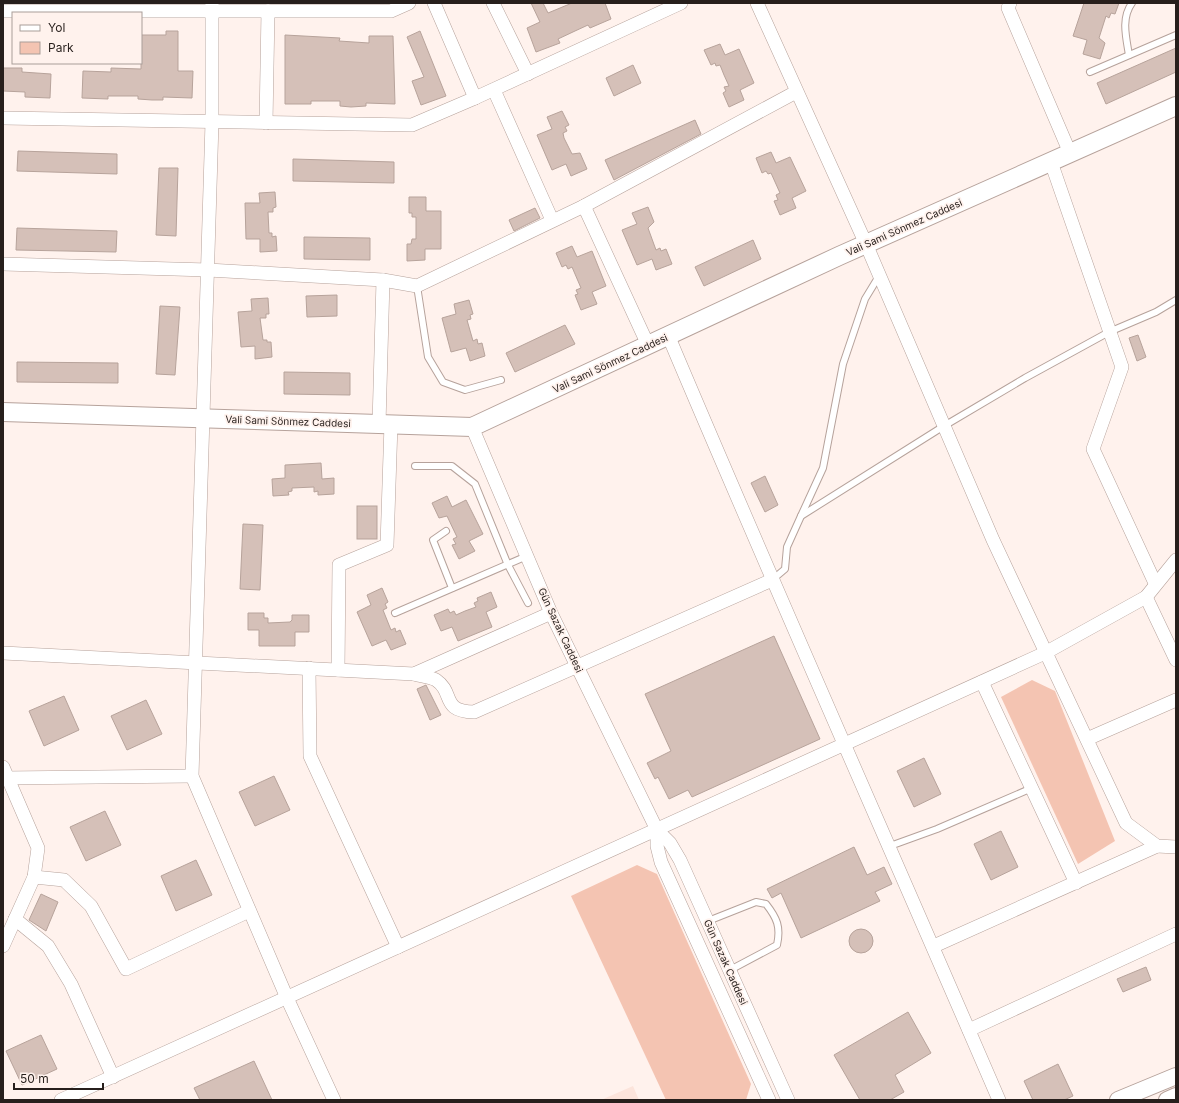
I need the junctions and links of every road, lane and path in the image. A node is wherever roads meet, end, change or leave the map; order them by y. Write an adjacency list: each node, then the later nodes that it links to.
1 (409, 3): 11 (street)
2 (434, 3): 18 (street)
3 (493, 3): 15 (street)
4 (681, 3): 8 (street)
5 (757, 3): 17 (street)
6 (1010, 3): 23 (street)
7 (1132, 3): 13 (lane)
8 (666, 6): 15 (street)
9 (212, 7): 10 (street); 11 (street); 21 (street)
10 (3, 11)
11 (268, 11): 22 (street)
12 (1176, 35): 13 (lane)
13 (1129, 55): 14 (lane)
14 (1090, 72)
15 (528, 74): 16 (street)
16 (494, 90): 18 (street); 26 (street)
17 (796, 92): 25 (street); 27 (street)
18 (475, 98): 22 (street)
19 (1176, 106): 23 (main road, Vali Sami Sönmez Caddesi)
20 (3, 118): 21 (street)
21 (212, 122): 22 (street); 29 (street)
22 (266, 123)
23 (1070, 153): 24 (main road, Vali Sami Sönmez Caddesi)
24 (1051, 162): 27 (main road, Vali Sami Sönmez Caddesi); 34 (street)
25 (584, 206): 26 (street); 36 (street)
26 (552, 220): 32 (street)
27 (866, 244): 30 (street); 35 (main road, Vali Sami Sönmez Caddesi)
28 (3, 264): 29 (street)
29 (208, 270): 31 (street); 39 (street)
30 (879, 275): 41 (street); 44 (lane)
31 (384, 280): 32 (street); 40 (street)
32 (417, 286): 37 (lane)
33 (1176, 300): 34 (lane)
34 (1109, 332): 41 (lane); 50 (street)
35 (668, 335): 36 (main road, Vali Sami Sönmez Caddesi); 49 (street)
36 (648, 345): 42 (main road, Vali Sami Sönmez Caddesi)
37 (501, 380)
38 (3, 412): 39 (main road, Vali Sami Sönmez Caddesi)
39 (204, 418): 40 (main road, Vali Sami Sönmez Caddesi); 59 (street)
40 (385, 424): 42 (main road, Vali Sami Sönmez Caddesi); 62 (street)
41 (944, 426): 44 (lane); 57 (street)
42 (472, 427): 46 (street, Gün Sazak Caddesi)
43 (415, 466): 48 (lane)
44 (801, 516): 49 (lane)
45 (446, 531): 51 (lane)
46 (528, 556): 48 (lane); 55 (street, Gün Sazak Caddesi)
47 (1176, 560): 50 (street)
48 (508, 565): 51 (lane); 53 (lane)
49 (772, 580): 60 (street); 67 (street)
50 (1155, 583): 52 (street)
51 (452, 588): 54 (lane)
52 (1146, 596): 57 (street); 58 (street)
53 (528, 603)
54 (394, 613)
55 (551, 613): 60 (street, Gün Sazak Caddesi); 63 (street)
56 (3, 653): 59 (street)
57 (1046, 653): 64 (street); 66 (street)
58 (1176, 660)
59 (196, 662): 61 (street); 69 (street)
60 (578, 665): 63 (street); 71 (street, Gün Sazak Caddesi)
61 (309, 668): 62 (street); 83 (street)
62 (338, 670): 63 (street)
63 (414, 674)
64 (982, 682): 67 (street); 70 (street)
65 (1176, 700): 66 (street)
66 (1088, 739): 73 (street)
67 (845, 744): 71 (street); 72 (street)
68 (5, 775): 69 (street); 75 (street)
69 (192, 776): 77 (street)
70 (1032, 788): 72 (lane); 76 (street)
71 (657, 830): 79 (street, Gün Sazak Caddesi); 83 (street); 92 (street, Gün Sazak Caddesi)
72 (890, 846): 82 (street)
73 (1157, 846): 74 (street); 76 (street)
74 (1176, 847)
75 (34, 877): 77 (street); 78 (street)
76 (1076, 883): 82 (street)
77 (249, 911): 85 (street)
78 (15, 919): 81 (street); 88 (street)
79 (708, 921): 84 (street, Gün Sazak Caddesi); 84 (lane)
80 (1176, 934): 86 (street)
81 (3, 946)
82 (934, 946): 86 (street)
83 (398, 947): 85 (street)
84 (730, 970): 93 (street, Gün Sazak Caddesi)
85 (287, 998): 88 (street); 91 (street)
86 (969, 1030): 94 (street)
87 (1176, 1076): 95 (street)
88 (113, 1077): 90 (street)
89 (1176, 1096): 96 (street)
90 (61, 1100)
91 (334, 1100)
92 (769, 1100)
93 (788, 1100)
94 (999, 1100)
95 (1118, 1100)
96 (1167, 1100)

